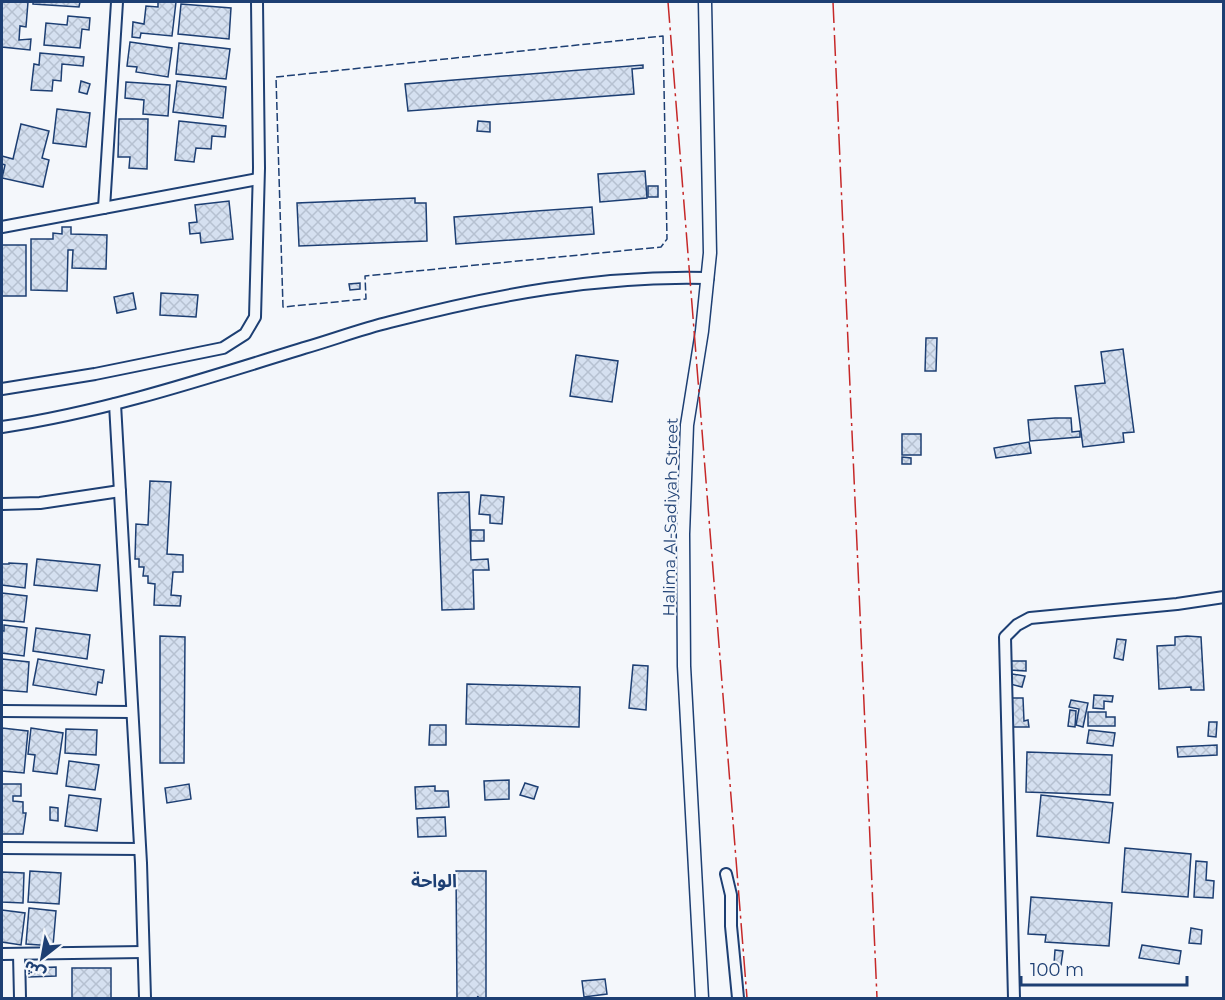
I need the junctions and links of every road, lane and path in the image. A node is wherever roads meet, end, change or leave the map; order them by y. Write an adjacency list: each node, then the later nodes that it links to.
1 (117, 2): 5 (street)
2 (257, 2): 4 (street)
3 (705, 2): 7 (street, Halima Al-Sadiyah Street)
4 (258, 179): 5 (street); 8 (street)
5 (104, 208): 6 (street)
6 (2, 227)
7 (708, 278): 9 (street); 24 (street, Halima Al-Sadiyah Street)
8 (2, 389)
9 (115, 404): 10 (street); 11 (street)
10 (2, 428)
11 (120, 491): 12 (street); 15 (street)
12 (2, 504)
13 (1224, 597): 26 (street)
14 (2, 711): 15 (street)
15 (132, 712): 17 (street)
16 (2, 848): 17 (street)
17 (140, 849): 19 (street)
18 (726, 874): 25 (street)
19 (143, 952): 21 (street); 23 (street)
20 (2, 954): 21 (street)
21 (19, 954): 22 (street)
22 (20, 999)
23 (145, 999)
24 (702, 999)
25 (738, 999)
26 (1014, 999)

